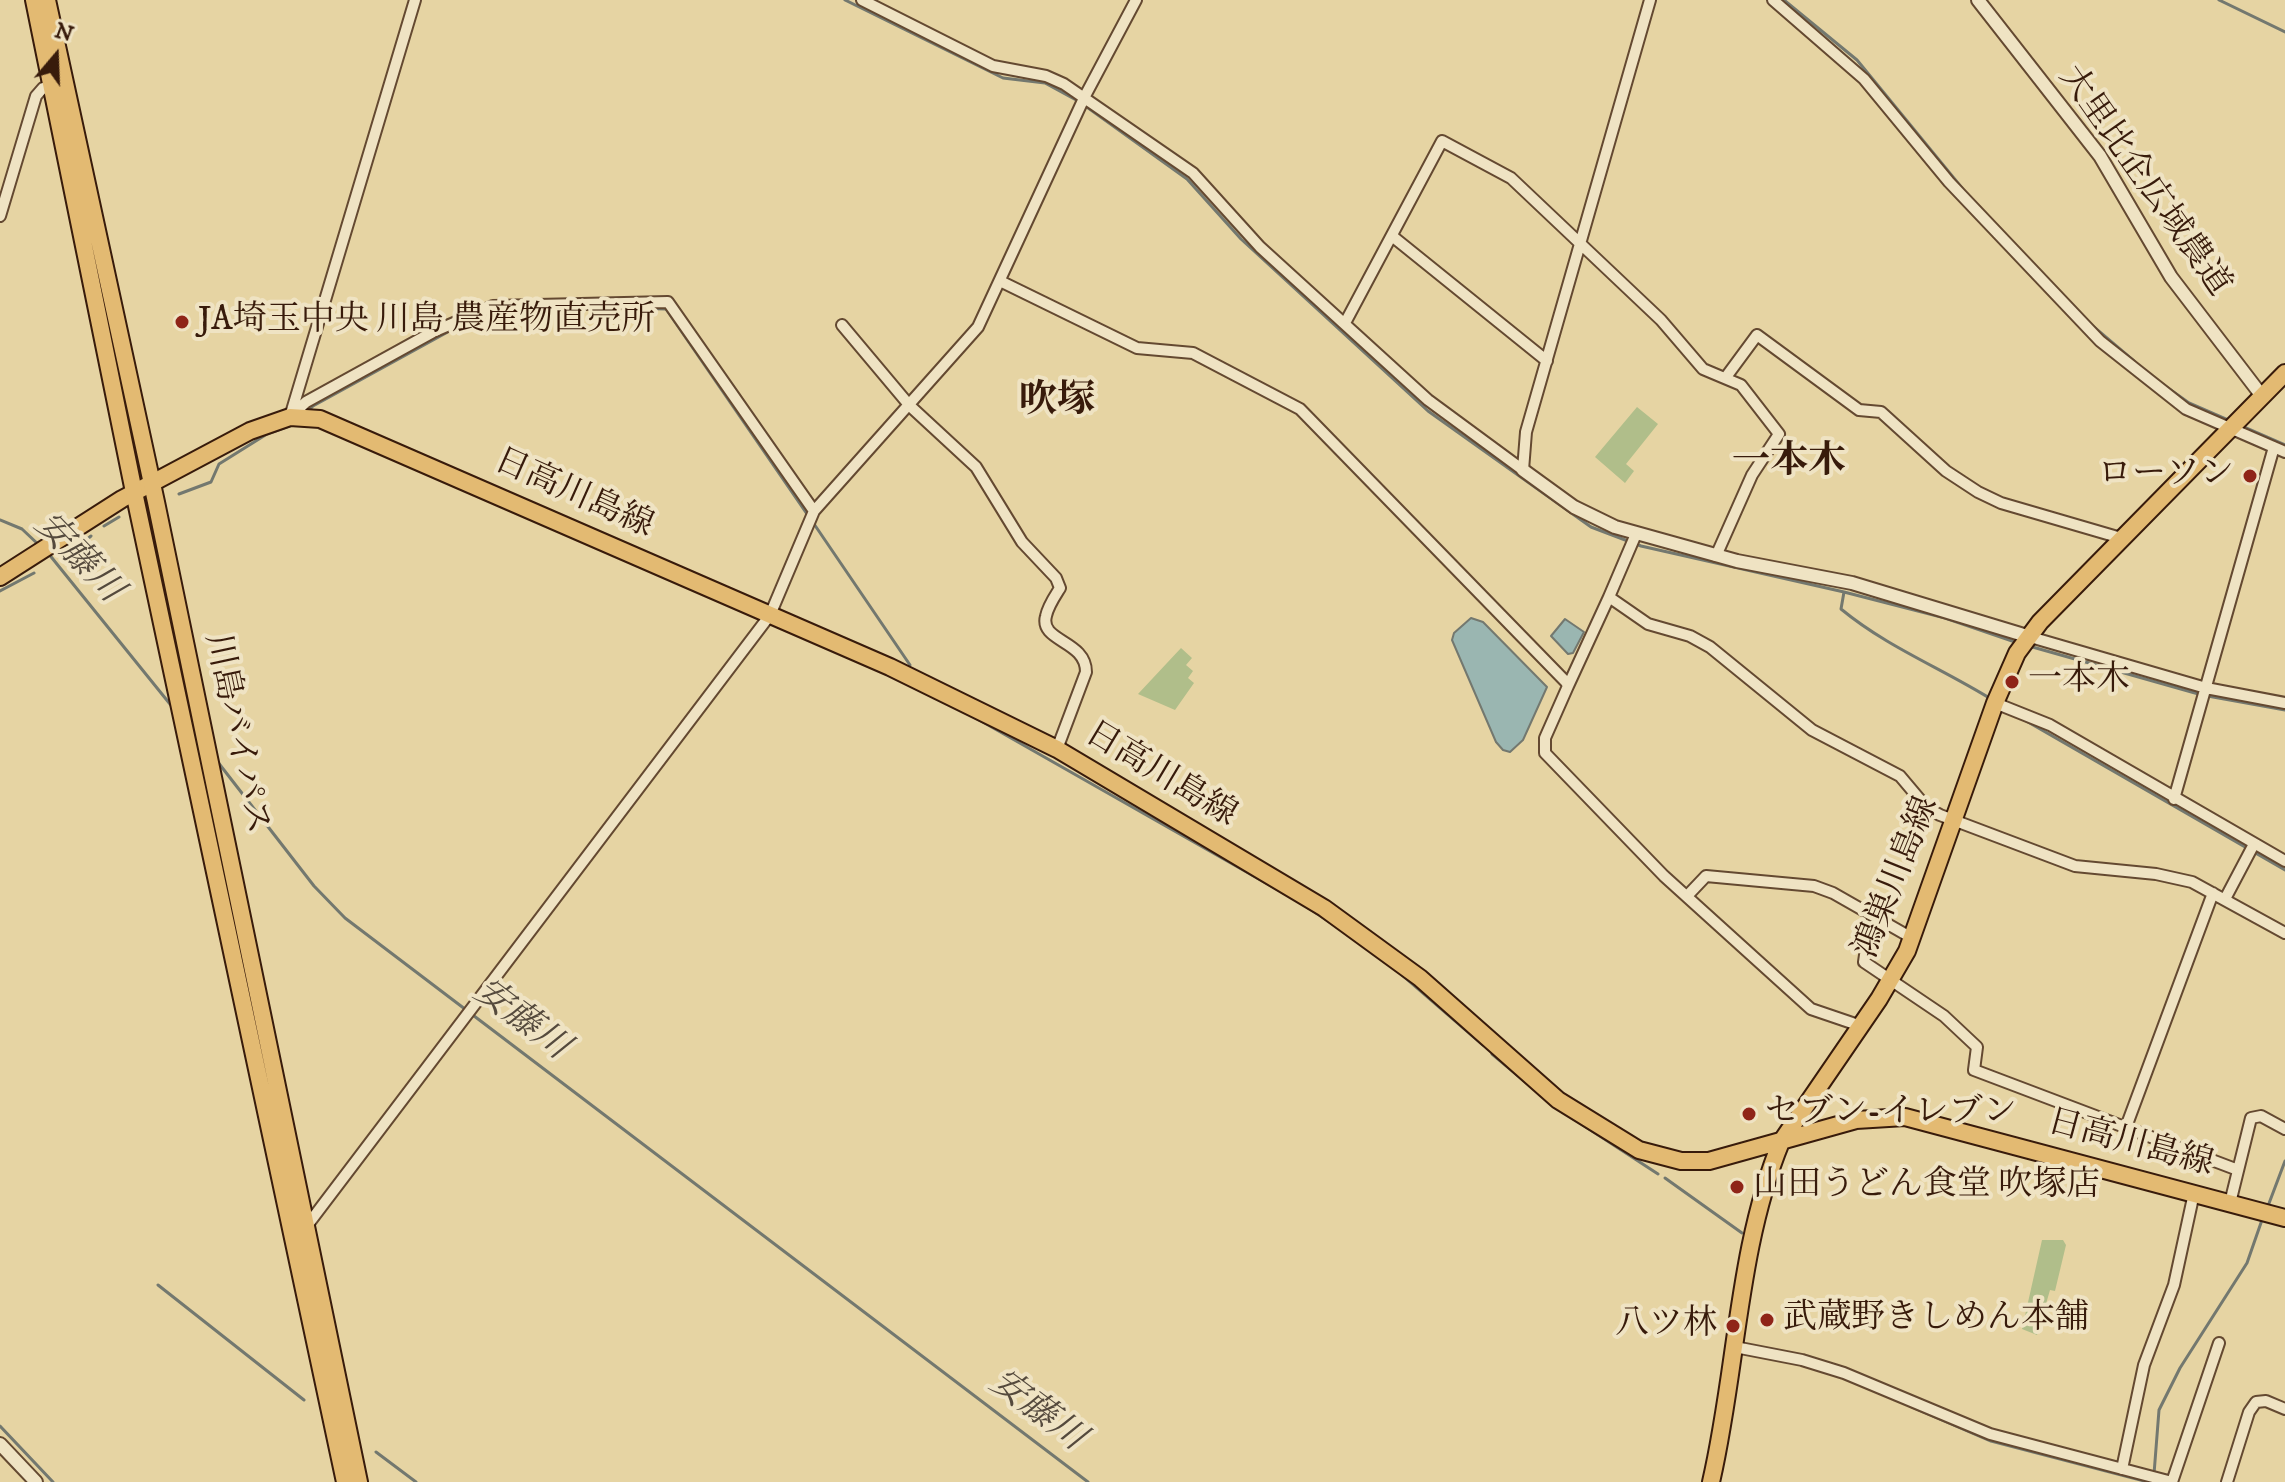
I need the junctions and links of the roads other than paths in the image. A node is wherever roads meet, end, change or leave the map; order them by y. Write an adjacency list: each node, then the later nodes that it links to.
1 (34, 0): 9 (main road, 川島バイパス)
2 (47, 0): 9 (main road, 川島バイパス)
3 (415, 0): 22 (street)
4 (862, 0): 10 (street)
5 (1136, 0): 10 (street)
6 (1650, 0): 13 (street)
7 (1773, 0): 23 (street)
8 (1978, 0): 20 (street, 大里比企広域農道)
9 (58, 84): 11 (street); 27 (main road, 川島バイパス); 28 (main road, 川島バイパス)
10 (1085, 96): 14 (street); 15 (street)
11 (0, 216)
12 (1392, 236): 13 (street); 15 (street); 17 (street)
13 (1582, 243): 17 (street); 19 (street)
14 (1002, 282): 21 (street); 37 (street)
15 (1345, 323): 26 (street)
16 (842, 325): 21 (street)
17 (1547, 361): 26 (street)
18 (2285, 373): 20 (main road, 鴻巣川島線)
19 (1726, 377): 31 (street); 32 (street)
20 (2262, 396): 23 (main road, 鴻巣川島線)
21 (910, 406): 29 (street); 41 (street)
22 (290, 417): 27 (main road, 日高川島線); 29 (street); 35 (main road, 日高川島線)
23 (2231, 427): 24 (street); 31 (main road, 鴻巣川島線)
24 (2274, 447): 25 (street); 38 (street)
25 (2285, 452)
26 (1523, 470): 30 (street)
27 (152, 484): 28 (main road, 日高川島線); 61 (main road, 川島バイパス)
28 (134, 492): 33 (main road, 日高川島線); 68 (main road, 川島バイパス)
29 (814, 511): 35 (street)
30 (1636, 534): 32 (street); 34 (street)
31 (2121, 538): 36 (main road, 鴻巣川島線)
32 (1716, 556): 36 (street)
33 (0, 577)
34 (1609, 597): 37 (street); 43 (street)
35 (770, 615): 41 (main road, 日高川島線); 61 (street)
36 (2027, 636): 38 (street); 39 (main road, 鴻巣川島線)
37 (1568, 686): 47 (street)
38 (2206, 688): 40 (street); 42 (street)
39 (1995, 703): 42 (street); 43 (main road, 鴻巣川島線)
40 (2285, 703)
41 (1057, 749): 56 (main road, 日高川島線)
42 (2174, 799): 44 (street)
43 (1955, 819): 46 (street); 51 (main road, 鴻巣川島線)
44 (2254, 844): 45 (street); 48 (street)
45 (2285, 861)
46 (2213, 893): 48 (street); 54 (street)
47 (1687, 896): 49 (street); 53 (street)
48 (2225, 899): 50 (street)
49 (1880, 923): 51 (street); 52 (street)
50 (2285, 933)
51 (1912, 938): 52 (main road, 鴻巣川島線)
52 (1891, 981): 53 (main road, 鴻巣川島線); 54 (street)
53 (1861, 1026): 56 (main road, 鴻巣川島線)
54 (2126, 1127): 57 (street)
55 (2285, 1129): 57 (street)
56 (1781, 1142): 58 (main road, 日高川島線); 63 (main road, 鴻巣川島線)
57 (2238, 1170): 59 (street)
58 (2194, 1193): 59 (main road, 日高川島線); 66 (street)
59 (2230, 1203): 60 (main road, 日高川島線)
60 (2285, 1218)
61 (306, 1227): 69 (main road, 川島バイパス)
62 (2219, 1343): 71 (street)
63 (1735, 1347): 66 (street); 70 (main road, 鴻巣川島線)
64 (2285, 1409): 72 (street)
65 (0, 1444): 67 (street)
66 (2122, 1469): 71 (street)
67 (36, 1482)
68 (345, 1482)
69 (359, 1482)
70 (1711, 1482)
71 (2172, 1482)
72 (2227, 1482)

